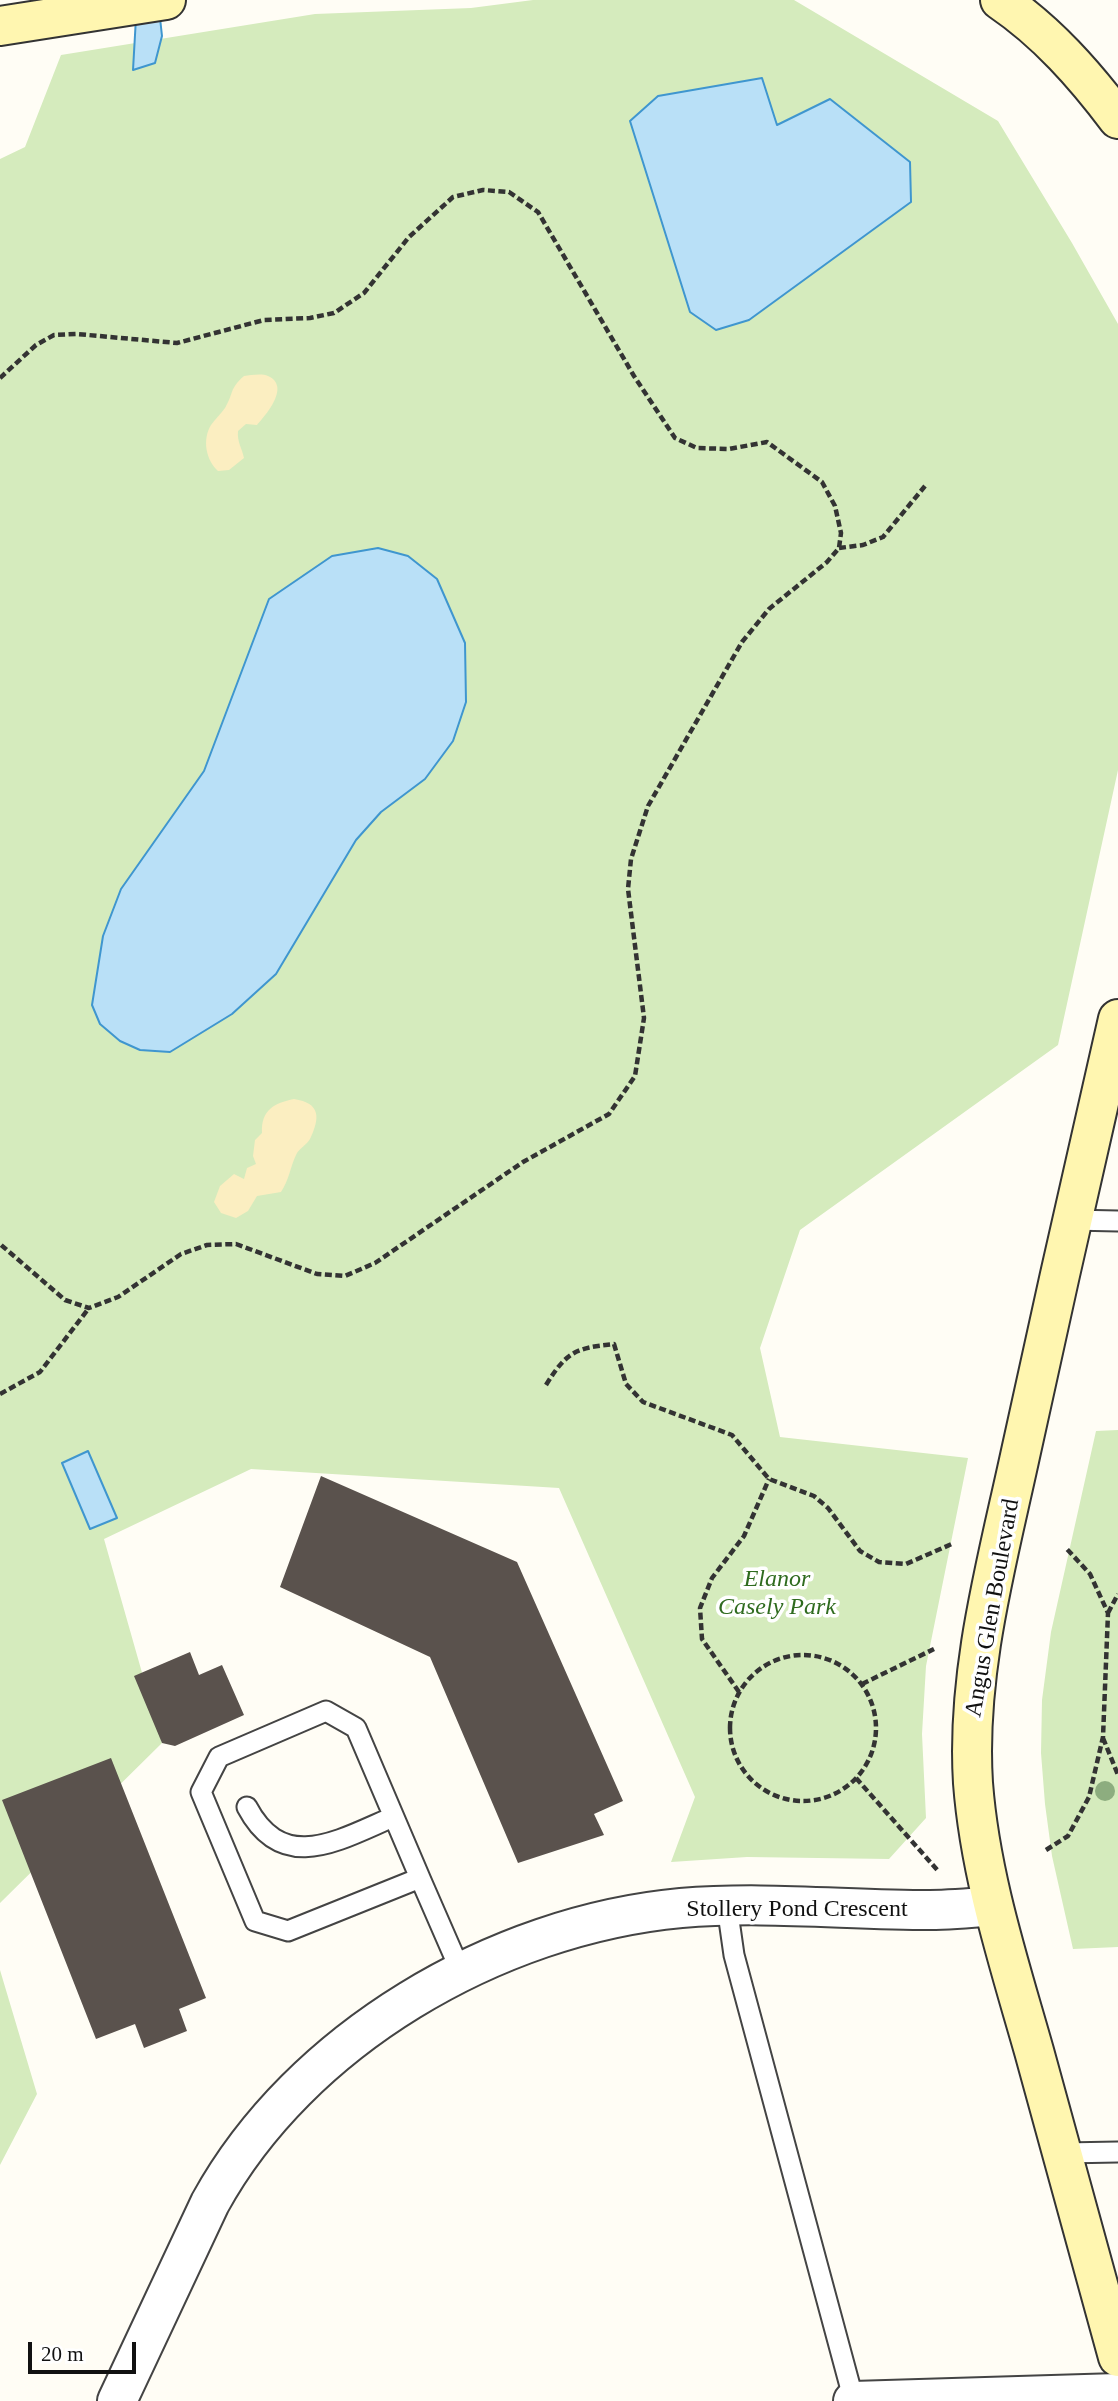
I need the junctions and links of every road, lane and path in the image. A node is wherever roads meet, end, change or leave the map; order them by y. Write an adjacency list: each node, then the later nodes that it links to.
1 (166, 0): 3 (street)
2 (1000, 0): 4 (street)
3 (13, 24)
4 (1118, 119)
5 (0, 378): 7 (path)
6 (925, 486): 7 (path)
7 (839, 548): 12 (path)
8 (1118, 1019): 9 (street, Angus Glen Boulevard)
9 (1072, 1220): 10 (lane); 32 (street, Angus Glen Boulevard)
10 (1118, 1221)
11 (0, 1244): 12 (path)
12 (89, 1308): 14 (path)
13 (546, 1385): 15 (path)
14 (0, 1394)
15 (769, 1479): 16 (path); 22 (path)
16 (954, 1543)
17 (1066, 1548): 19 (path)
18 (1118, 1594): 19 (path)
19 (1108, 1614): 23 (path)
20 (934, 1649): 21 (path)
21 (862, 1684): 22 (path); 25 (path)
22 (739, 1692): 25 (path)
23 (1103, 1737): 24 (path); 28 (path)
24 (1118, 1775)
25 (856, 1778): 29 (path)
26 (247, 1807): 27 (lane)
27 (393, 1817): 30 (lane); 30 (lane)
28 (1046, 1850)
29 (940, 1872)
30 (420, 1878): 33 (lane)
31 (727, 1906): 32 (street, Stollery Pond Crescent); 33 (street, Stollery Pond Crescent); 39 (lane)
32 (993, 1906): 35 (street, Angus Glen Boulevard)
33 (461, 1972): 38 (street, Stollery Pond Crescent)
34 (1118, 2152): 35 (lane)
35 (1064, 2153): 36 (street, Angus Glen Boulevard)
36 (1118, 2357)
37 (1118, 2393): 40 (street)
38 (117, 2401)
39 (853, 2401): 40 (street)
40 (873, 2401)

